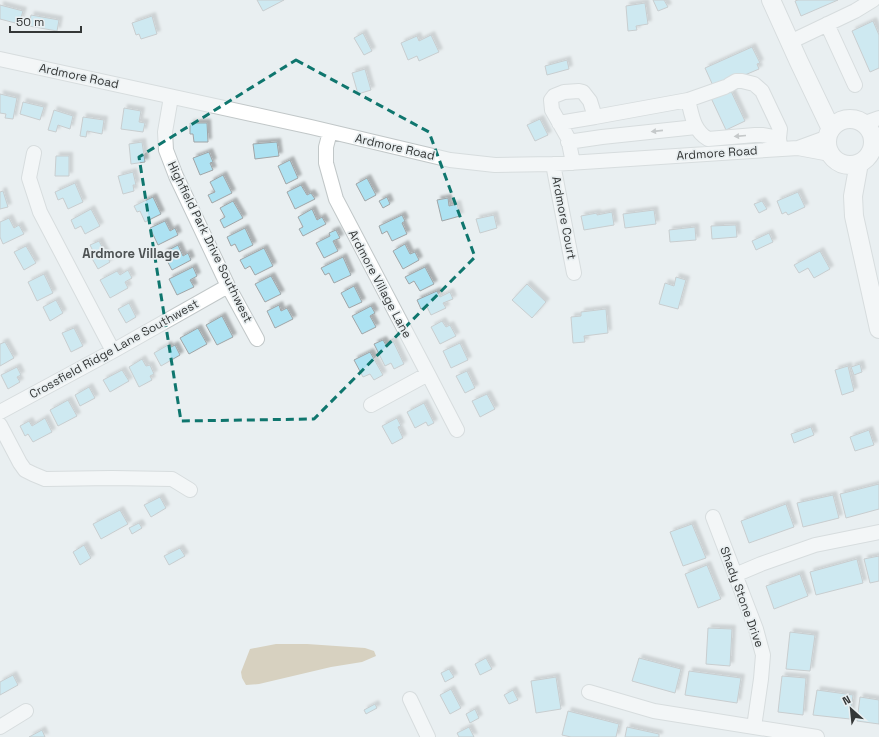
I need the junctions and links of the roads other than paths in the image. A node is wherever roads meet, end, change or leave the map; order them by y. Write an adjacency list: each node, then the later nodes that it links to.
1 (771, 0): 4 (main road)
2 (873, 0): 3 (street)
3 (827, 24): 4 (street); 6 (street)
4 (790, 42): 16 (main road)
5 (0, 58): 7 (street, Ardmore Road)
6 (856, 85)
7 (171, 97): 13 (street, Ardmore Road); 24 (street, Highfield Park Drive Southwest)
8 (688, 100): 9 (street); 12 (street); 14 (street)
9 (595, 117): 11 (street); 11 (street)
10 (872, 121): 15 (main road); 16 (main road)
11 (559, 123): 17 (street)
12 (696, 127): 14 (street, one-way to 12); 17 (street, one-way to 17)
13 (330, 132): 20 (street, Ardmore Road); 28 (street, Ardmore Village Lane)
14 (779, 137): 16 (street, Ardmore Road); 19 (street, Ardmore Road)
15 (876, 138): 21 (main road)
16 (834, 140): 21 (main road); 22 (main road)
17 (568, 142): 19 (street)
18 (34, 153): 27 (street)
19 (573, 163): 20 (street, Ardmore Road)
20 (553, 164): 23 (street, Ardmore Court)
21 (859, 164): 22 (main road)
22 (853, 196): 25 (main road)
23 (574, 273)
24 (228, 286): 26 (street, Highfield Park Drive Southwest); 27 (street, Crossfield Ridge Lane Southwest)
25 (879, 329)
26 (257, 339)
27 (113, 351): 30 (street, Crossfield Ridge Lane Southwest)
28 (428, 374): 29 (street); 32 (street, Ardmore Village Lane)
29 (371, 405)
30 (0, 412)
31 (0, 425): 33 (street)
32 (457, 430)
33 (190, 490)
34 (713, 517): 36 (street, Shady Stone Drive)
35 (879, 532): 36 (street)
36 (736, 575): 41 (street, Shady Stone Drive)
37 (589, 692): 41 (street)
38 (410, 699): 42 (street)
39 (26, 711): 40 (street)
40 (0, 727)
41 (754, 727): 43 (street)
42 (428, 737)
43 (817, 737)

